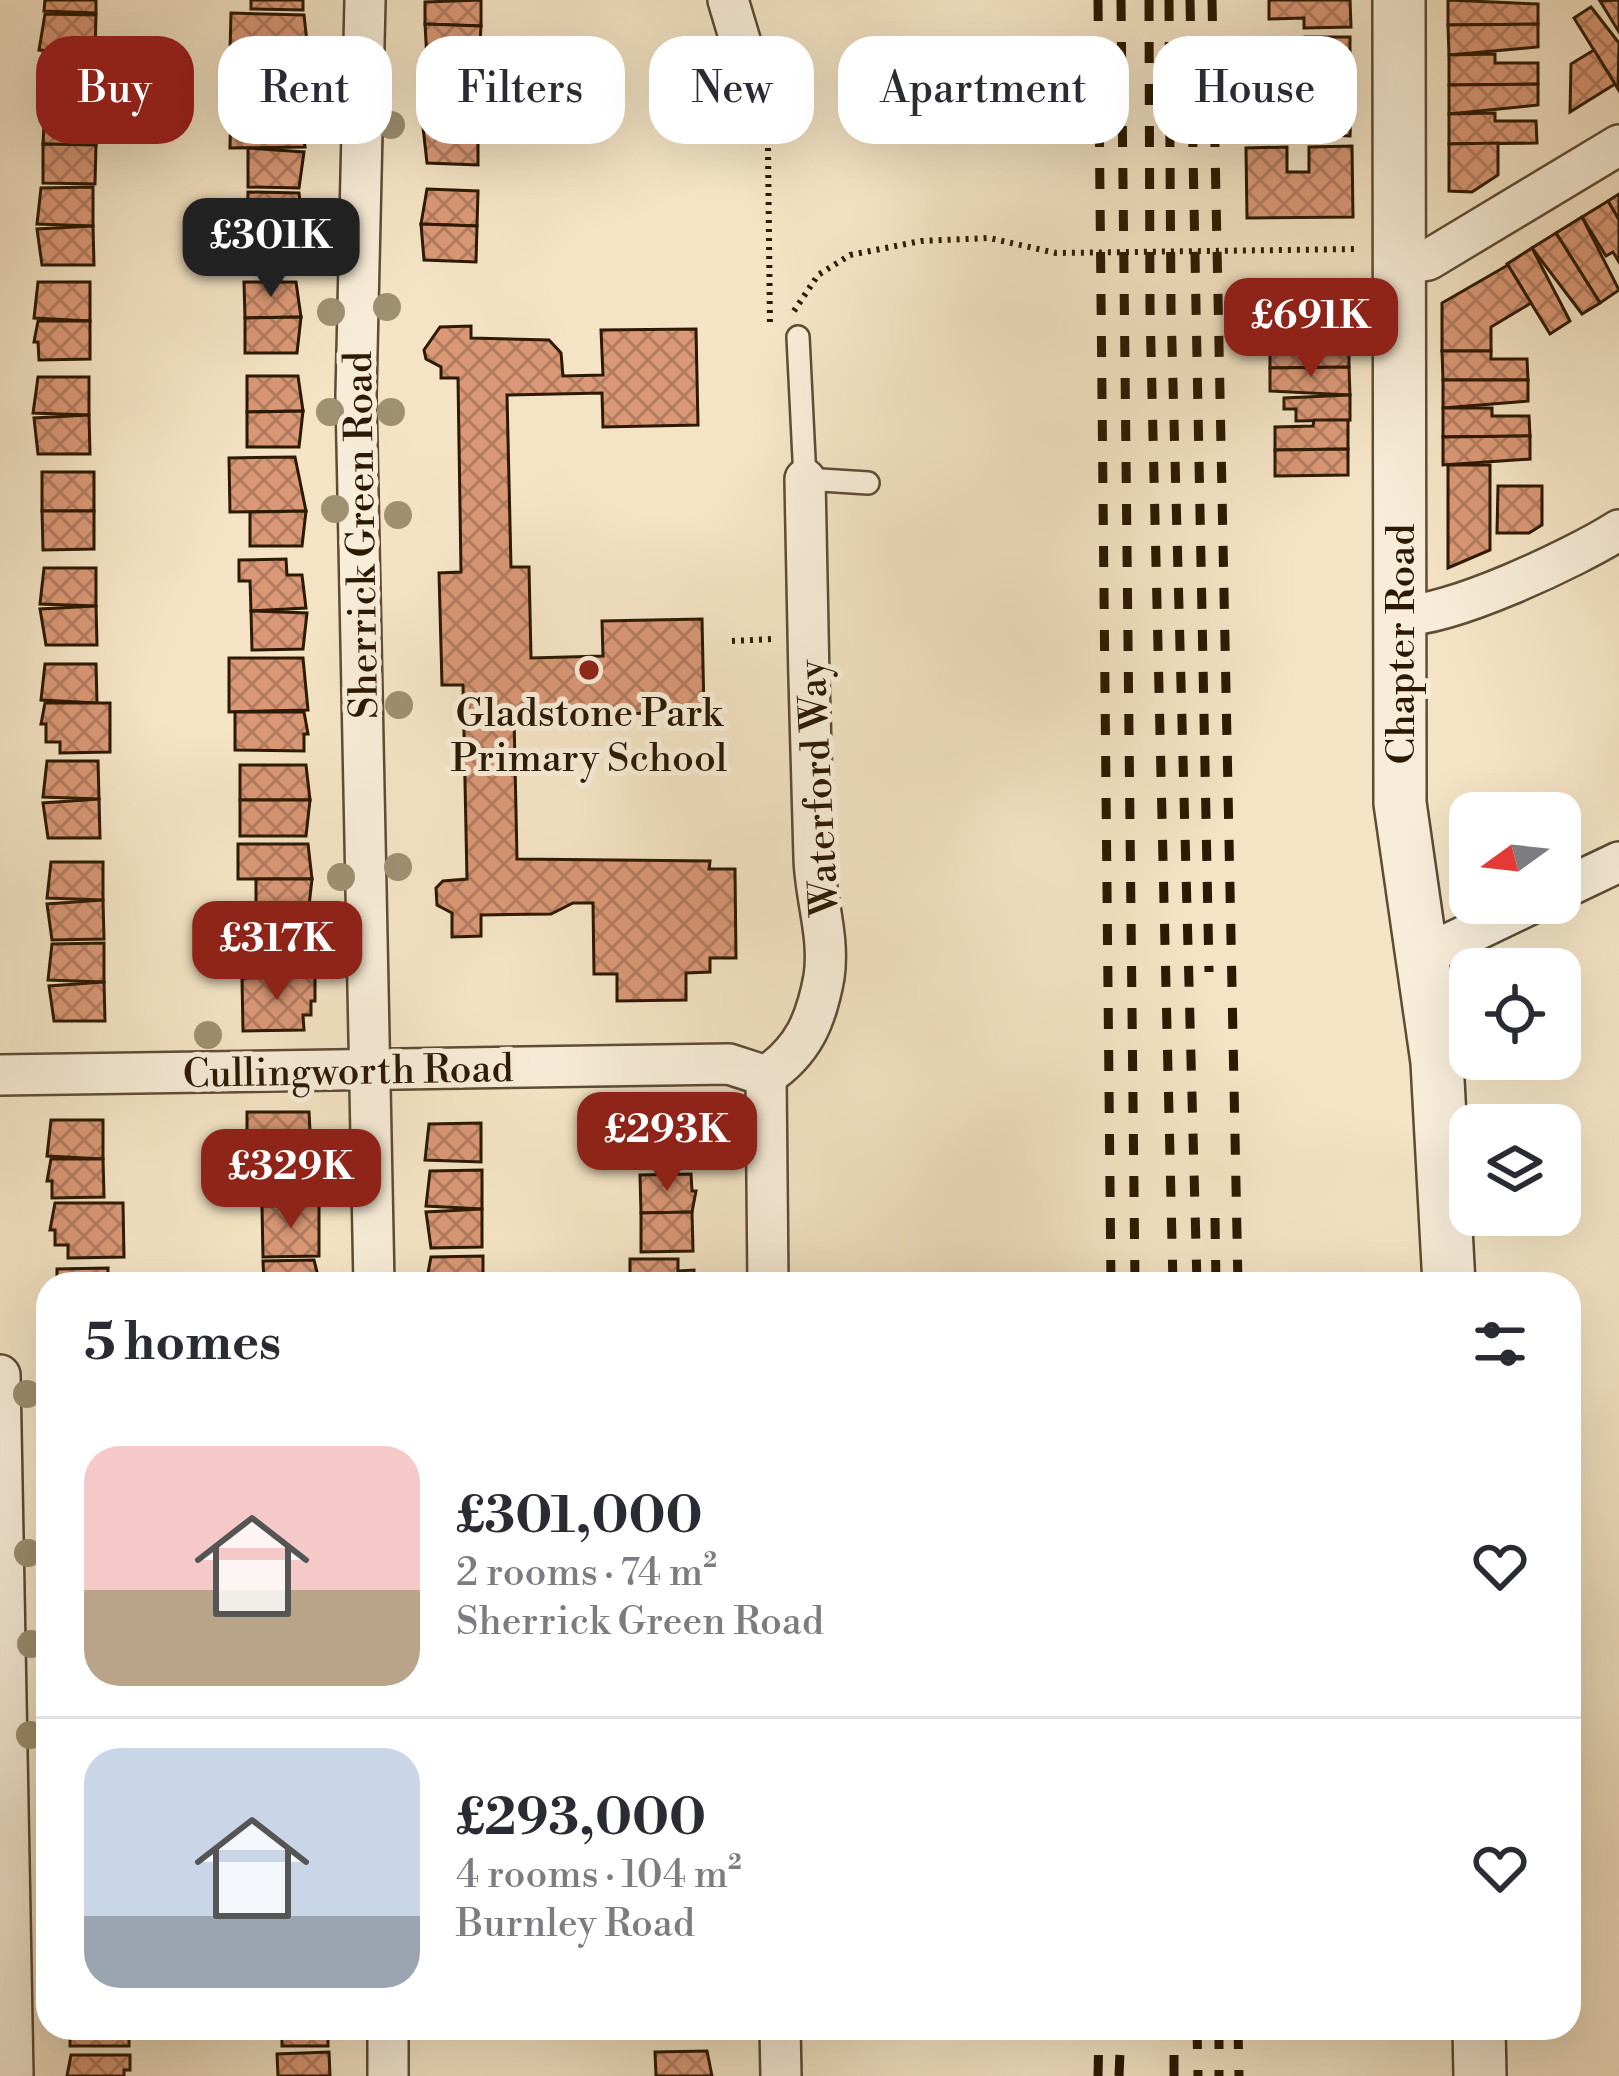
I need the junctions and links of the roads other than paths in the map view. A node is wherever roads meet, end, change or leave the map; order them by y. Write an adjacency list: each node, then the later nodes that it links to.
1 (365, 0): 16 (street, Sherrick Green Road)
2 (728, 0): 4 (street)
3 (1399, 0): 6 (street, Chapter Road)
4 (739, 36)
5 (1619, 145): 6 (street)
6 (1386, 257): 11 (street, Chapter Road)
7 (798, 337): 8 (lane, Waterford Way)
8 (806, 479): 9 (lane); 18 (street, Waterford Way)
9 (868, 483)
10 (1619, 530): 11 (street)
11 (1400, 615): 15 (street, Chapter Road)
12 (1619, 862): 13 (street)
13 (1581, 880)
14 (1489, 924): 15 (street)
15 (1423, 956): 21 (street, Chapter Road)
16 (371, 1069): 17 (street, Cullingworth Road); 18 (street, Cullingworth Road); 19 (street, Sherrick Green Road)
17 (0, 1075)
18 (766, 1076): 20 (street)
19 (374, 1272)
20 (768, 1272)
21 (1448, 1272)
22 (0, 1375): 26 (street)
23 (388, 2040): 27 (street)
24 (780, 2040): 28 (street)
25 (1478, 2040): 29 (street)
26 (13, 2076)
27 (388, 2076)
28 (781, 2076)
29 (1480, 2076)

